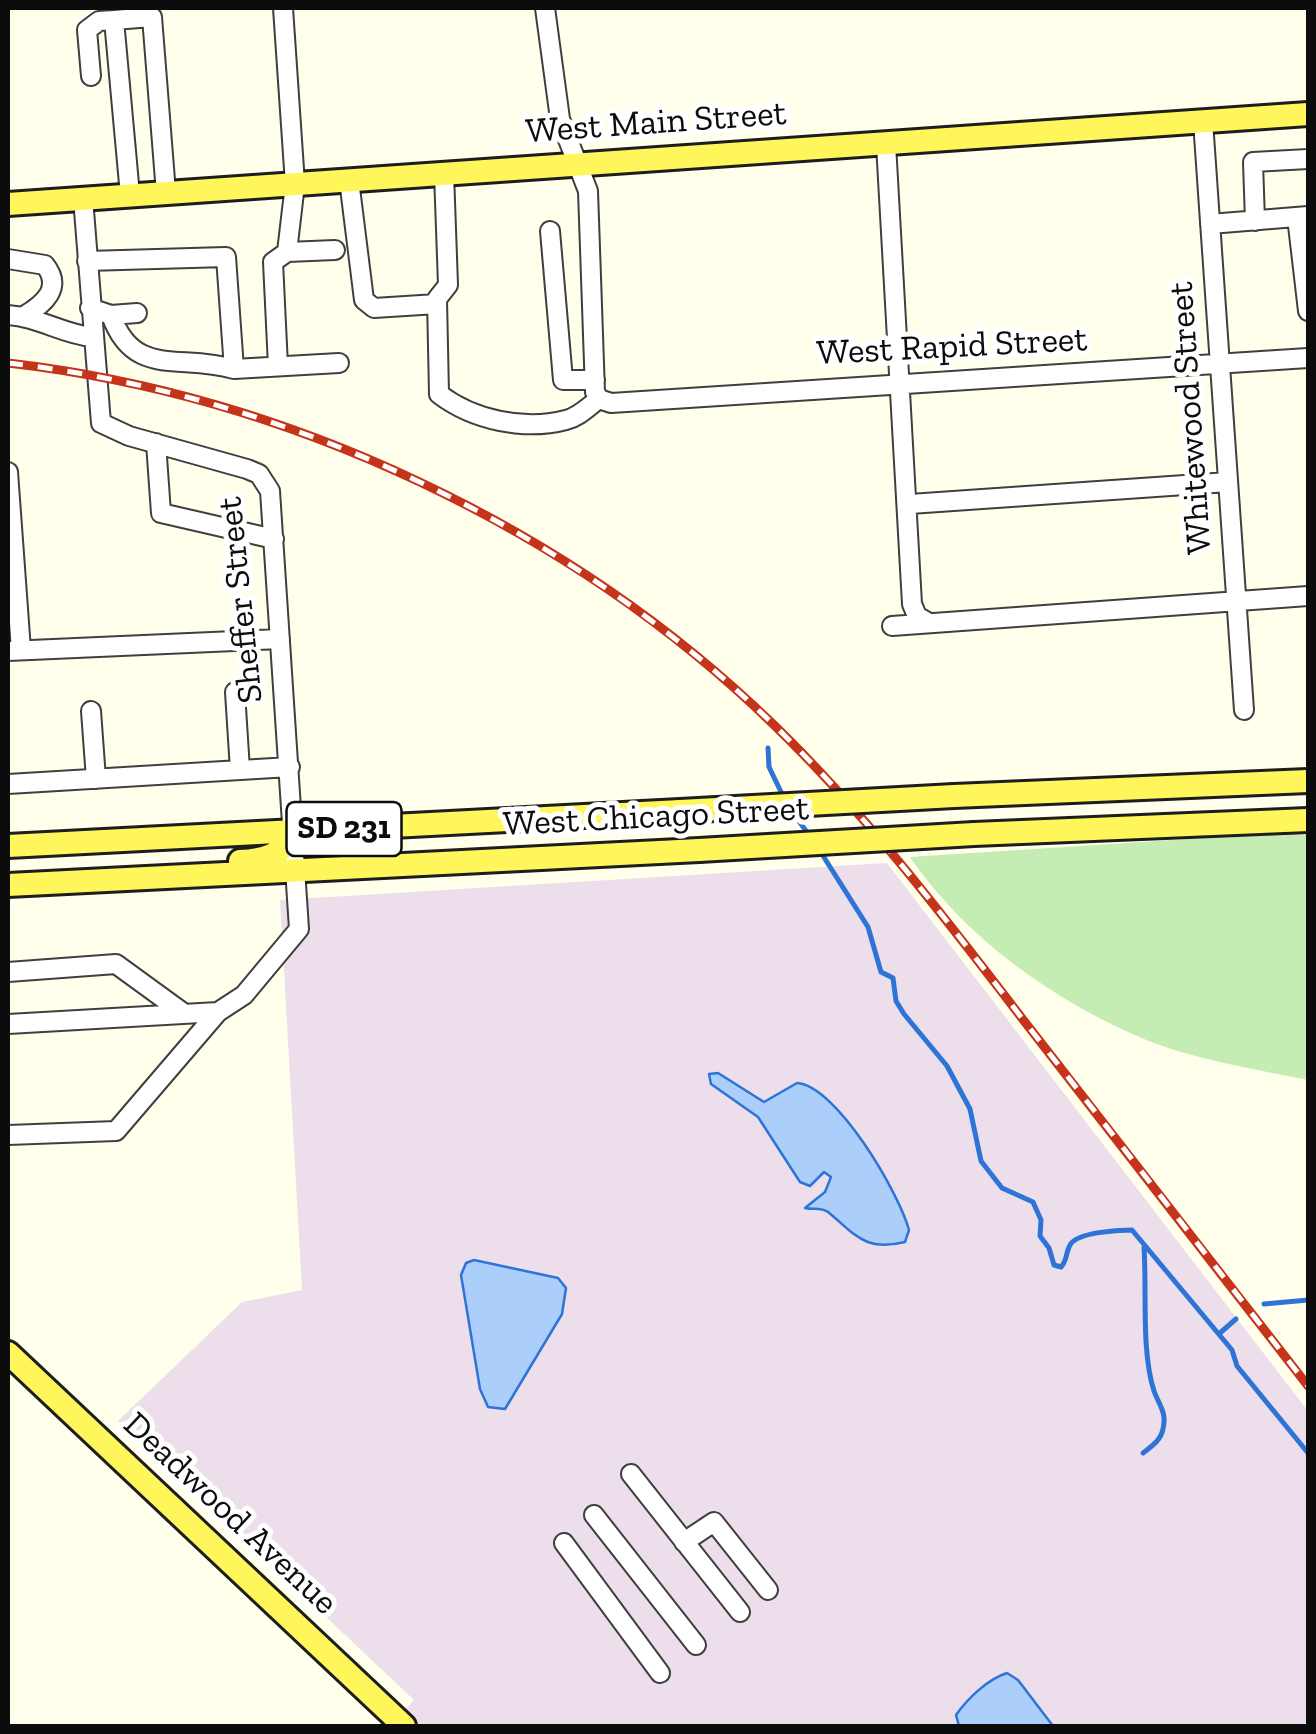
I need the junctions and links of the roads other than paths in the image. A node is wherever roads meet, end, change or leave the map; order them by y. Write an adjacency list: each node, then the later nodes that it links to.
1 (282, 8): 12 (street)
2 (546, 8): 9 (street)
3 (103, 16): 4 (street); 13 (street); 14 (street)
4 (90, 76)
5 (1308, 114): 6 (main road, West Main Street)
6 (1203, 121): 7 (main road, West Main Street); 19 (street, Whitewood Street)
7 (886, 144): 9 (main road, West Main Street); 40 (street)
8 (1308, 159): 18 (street)
9 (577, 163): 10 (main road, West Main Street); 25 (street)
10 (444, 173): 11 (main road, West Main Street); 27 (street)
11 (349, 180): 12 (main road, West Main Street); 27 (street)
12 (295, 184): 13 (main road, West Main Street); 22 (street)
13 (166, 192): 14 (main road, West Main Street)
14 (130, 195): 15 (main road, West Main Street)
15 (83, 198): 16 (main road, West Main Street); 24 (street, Sheffer Street)
16 (8, 204)
17 (1303, 217): 18 (street); 29 (street)
18 (1256, 220): 19 (street)
19 (1210, 224): 36 (street, Whitewood Street)
20 (550, 231): 26 (street)
21 (335, 250): 22 (street)
22 (287, 252): 37 (street)
23 (8, 259): 32 (street)
24 (87, 261): 28 (street, Sheffer Street); 38 (street)
25 (590, 268): 26 (street); 39 (street)
26 (554, 272): 39 (street)
27 (437, 304): 41 (street)
28 (90, 308): 31 (street); 33 (street, Sheffer Street)
29 (1308, 311)
30 (137, 313): 31 (street)
31 (110, 314): 38 (street)
32 (16, 315): 33 (street)
33 (92, 337): 42 (street, Sheffer Street)
34 (1308, 358): 36 (street, West Rapid Street)
35 (340, 363): 37 (street)
36 (1220, 364): 40 (street, West Rapid Street); 44 (street, Whitewood Street)
37 (278, 366): 38 (street)
38 (234, 369)
39 (595, 380): 41 (street)
40 (902, 381): 41 (street, West Rapid Street); 46 (street)
41 (600, 399)
42 (156, 444): 47 (street, Sheffer Street); 47 (street)
43 (8, 472): 45 (street)
44 (1228, 482): 46 (street); 49 (street, Whitewood Street)
45 (9, 498): 50 (street)
46 (910, 504): 51 (street)
47 (274, 538): 53 (street, Sheffer Street)
48 (1308, 596): 49 (street)
49 (1237, 601): 51 (street); 56 (street, Whitewood Street)
50 (13, 612): 54 (street)
51 (929, 623): 52 (street)
52 (892, 626)
53 (280, 638): 54 (street); 58 (street, Sheffer Street)
54 (14, 650)
55 (234, 692): 59 (street)
56 (1244, 710)
57 (91, 711): 60 (street)
58 (290, 766): 59 (street); 64 (street, Sheffer Street)
59 (240, 770): 60 (street)
60 (96, 779): 62 (street)
61 (1308, 781): 64 (main road, West Chicago Street / SD 231, bridge)
62 (8, 784)
63 (1308, 820): 66 (main road, West Chicago Street / SD 231, bridge)
64 (294, 832): 65 (main road, West Chicago Street / SD 231); 66 (street, Sheffer Street); 68 (main road)
65 (8, 846)
66 (297, 872): 67 (main road, West Chicago Street / SD 231); 73 (street, Sheffer Street)
67 (186, 875): 68 (main road, West Chicago Street / SD 231); 70 (main road)
68 (118, 880): 69 (main road, West Chicago Street / SD 231)
69 (8, 886)
70 (8, 895)
71 (8, 972): 72 (street)
72 (182, 1012): 73 (street); 74 (street)
73 (218, 1012): 75 (street, Sheffer Street)
74 (8, 1024)
75 (8, 1135)
76 (8, 1353): 85 (main road, Deadwood Avenue)
77 (630, 1474): 79 (street)
78 (594, 1515): 83 (street)
79 (684, 1542): 81 (street); 82 (street)
80 (564, 1544): 84 (street)
81 (768, 1590)
82 (740, 1612)
83 (696, 1646)
84 (660, 1673)
85 (404, 1726)

